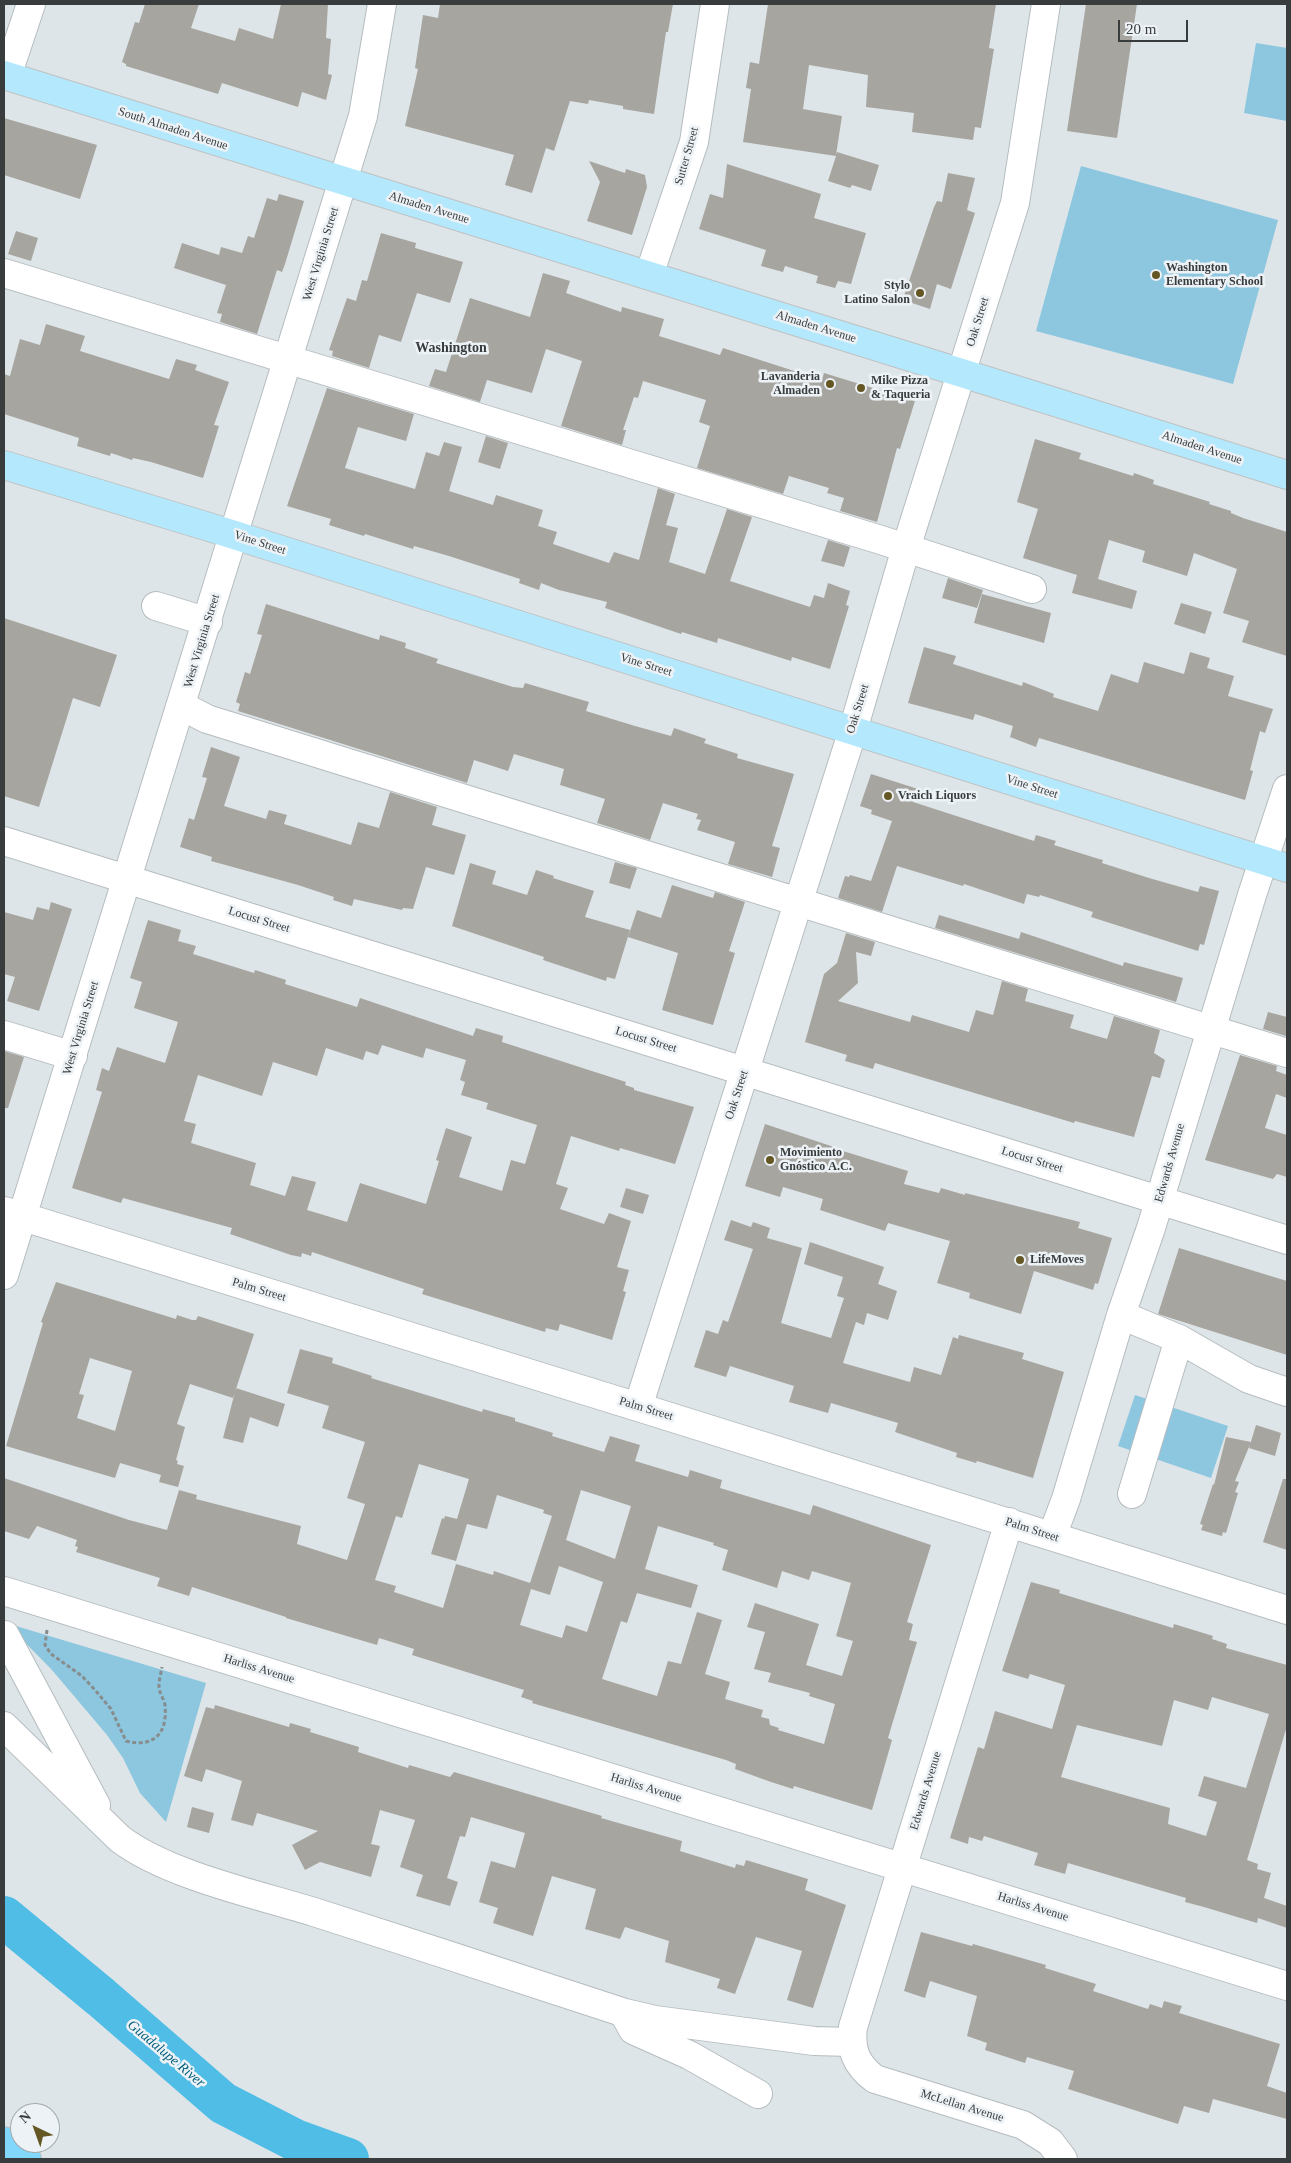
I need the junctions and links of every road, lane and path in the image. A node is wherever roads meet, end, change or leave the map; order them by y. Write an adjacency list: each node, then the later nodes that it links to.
1 (31, 4): 5 (street)
2 (382, 4): 6 (street, West Virginia Street)
3 (715, 4): 8 (street, Sutter Street)
4 (1046, 4): 10 (street, Oak Street)
5 (5, 75): 6 (main road, South Almaden Avenue)
6 (343, 182): 8 (main road, Almaden Avenue); 9 (street, West Virginia Street)
7 (4, 273): 9 (street)
8 (649, 275): 10 (main road, Almaden Avenue)
9 (288, 359): 13 (street, West Virginia Street); 14 (street)
10 (962, 372): 12 (main road, Almaden Avenue); 14 (street, Oak Street)
11 (4, 465): 13 (main road, Vine Street)
12 (1287, 475)
13 (234, 535): 17 (street, West Virginia Street); 19 (main road, Vine Street)
14 (906, 548): 15 (street); 19 (street, Oak Street)
15 (1032, 589)
16 (156, 606): 17 (street)
17 (208, 622): 18 (street, West Virginia Street)
18 (182, 706): 23 (street, West Virginia Street); 24 (street)
19 (853, 730): 22 (main road, Vine Street); 24 (street, Oak Street)
20 (1287, 789): 22 (street, Edwards Avenue)
21 (4, 841): 23 (street, Locust Street)
22 (1275, 865): 25 (street, Edwards Avenue)
23 (126, 879): 28 (street, West Virginia Street); 29 (street, Locust Street)
24 (798, 901): 25 (street); 29 (street, Oak Street)
25 (1209, 1030): 27 (street); 30 (street, Edwards Avenue)
26 (4, 1035): 28 (street)
27 (1287, 1053)
28 (73, 1056): 31 (street, West Virginia Street)
29 (745, 1071): 30 (street, Locust Street); 37 (street, Oak Street)
30 (1160, 1200): 32 (street, Locust Street); 34 (street, Edwards Avenue)
31 (13, 1214): 33 (street, West Virginia Street); 37 (street, Palm Street)
32 (1287, 1240)
33 (4, 1275)
34 (1121, 1315): 35 (street); 40 (street, Edwards Avenue)
35 (1179, 1339): 36 (street); 38 (street)
36 (1287, 1392)
37 (638, 1407): 39 (street, Palm Street)
38 (1132, 1494)
39 (1009, 1522): 40 (street, Palm Street); 48 (street, Edwards Avenue)
40 (1052, 1536): 42 (street, Palm Street)
41 (4, 1590): 48 (street, Harliss Avenue)
42 (1287, 1610)
43 (47, 1630): 45 (path)
44 (5, 1635): 47 (street)
45 (162, 1666)
46 (4, 1726): 47 (street)
47 (106, 1825): 50 (street)
48 (902, 1867): 49 (street, Harliss Avenue); 51 (street, Edwards Avenue)
49 (1287, 1986)
50 (625, 2013): 51 (street); 52 (street)
51 (854, 2051): 55 (street, McLellan Avenue)
52 (758, 2094)
53 (4, 2141): 54 (highway)
54 (27, 2159)
55 (1063, 2159)

